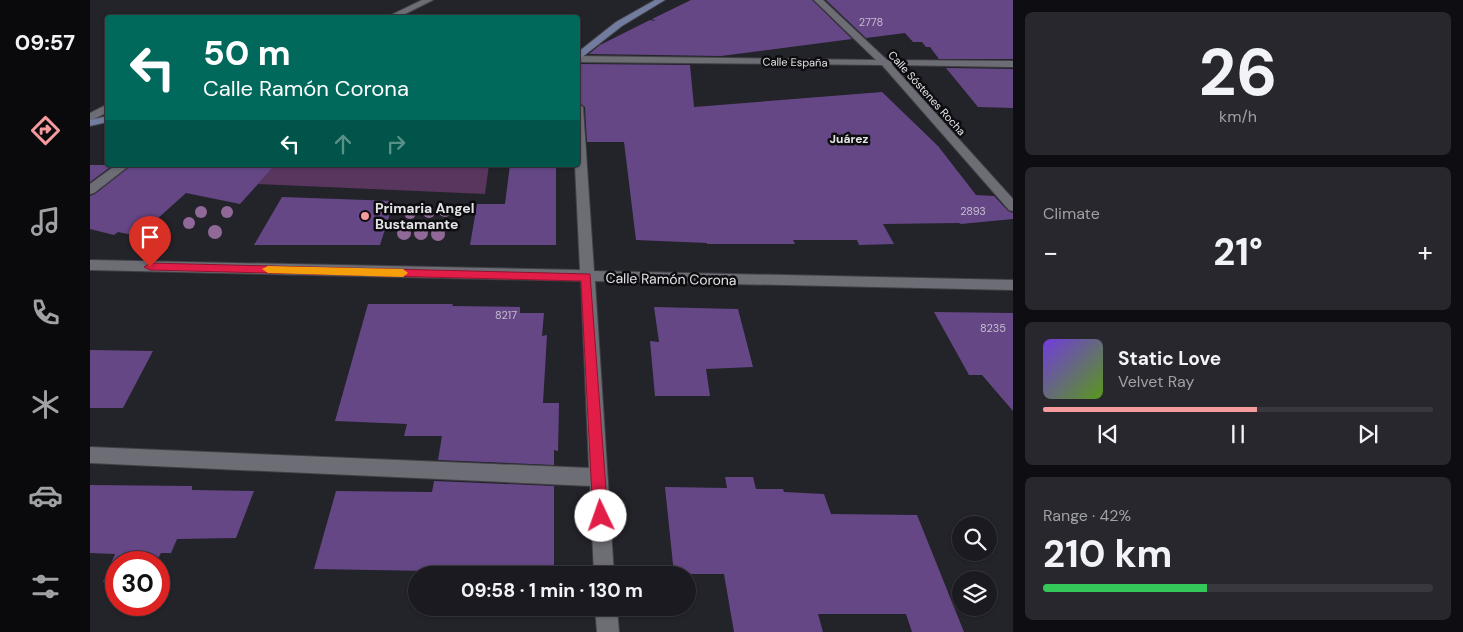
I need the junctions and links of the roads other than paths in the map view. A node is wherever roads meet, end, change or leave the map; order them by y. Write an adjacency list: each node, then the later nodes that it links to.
1 (429, 0): 4 (street)
2 (661, 0): 5 (street)
3 (818, 0): 7 (street, Calle Sóstenes Rocha)
4 (396, 15)
5 (580, 55)
6 (580, 57): 7 (street, Calle España)
7 (885, 63): 8 (street, Calle España); 16 (street, Calle Sóstenes Rocha)
8 (1013, 64)
9 (105, 109): 10 (street)
10 (90, 118)
11 (105, 120): 12 (street)
12 (90, 123)
13 (580, 165): 18 (street)
14 (121, 167): 15 (street)
15 (90, 190)
16 (1013, 207)
17 (90, 265): 18 (street, Calle Ramón Corona)
18 (587, 277): 19 (street, Calle Ramón Corona); 21 (street)
19 (1013, 285)
20 (90, 455): 21 (street)
21 (598, 478): 22 (street)
22 (603, 566)
23 (607, 616): 24 (street)
24 (608, 632)

